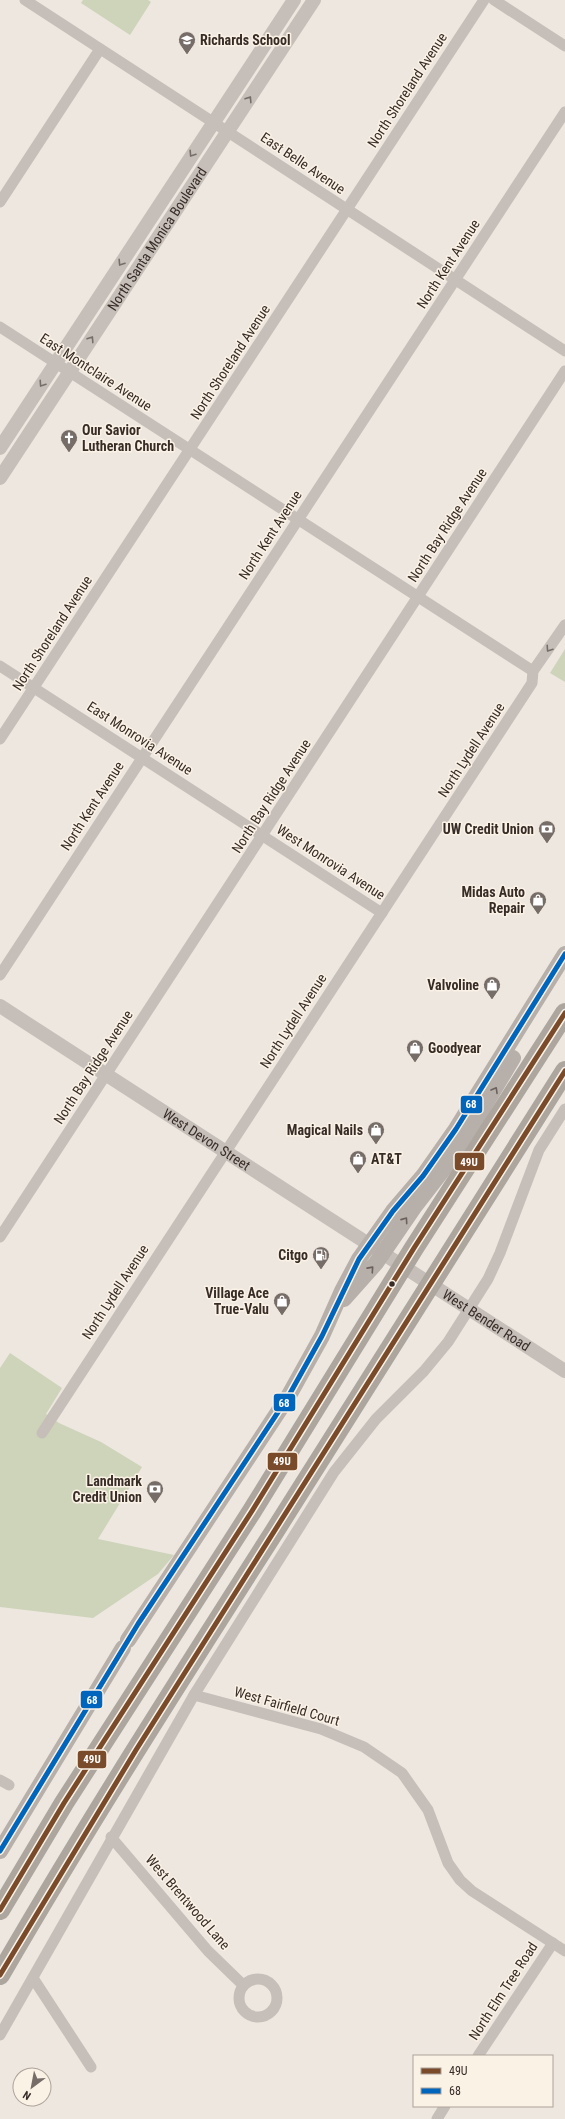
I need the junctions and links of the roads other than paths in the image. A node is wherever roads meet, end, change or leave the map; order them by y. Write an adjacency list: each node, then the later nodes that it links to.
1 (25, 0): 7 (street, East Belle Avenue)
2 (294, 0): 9 (street, North Santa Monica Boulevard)
3 (314, 0): 10 (street, North Santa Monica Boulevard, one-way to 3)
4 (484, 0): 12 (street, North Shoreland Avenue)
5 (494, 0): 6 (street)
6 (565, 46)
7 (100, 49): 9 (street, East Belle Avenue); 11 (street)
8 (565, 112): 13 (street, North Kent Avenue)
9 (213, 122): 10 (street, East Belle Avenue); 16 (street, North Santa Monica Boulevard, one-way to 16)
10 (228, 131): 12 (street, East Belle Avenue); 17 (street, North Santa Monica Boulevard, one-way to 10)
11 (0, 202)
12 (346, 209): 13 (street, East Belle Avenue); 20 (street, North Shoreland Avenue)
13 (456, 280): 15 (street, East Belle Avenue); 22 (street, North Kent Avenue)
14 (0, 327): 16 (street, East Montclaire Avenue)
15 (565, 351)
16 (56, 364): 17 (street, East Montclaire Avenue); 19 (street, North Santa Monica Boulevard, one-way to 19)
17 (69, 372): 20 (street, East Montclaire Avenue); 21 (street, North Santa Monica Boulevard)
18 (565, 372): 23 (street, North Bay Ridge Avenue)
19 (0, 448)
20 (190, 450): 22 (street, East Montclaire Avenue); 27 (street, North Shoreland Avenue)
21 (0, 478)
22 (298, 520): 23 (street, East Montclaire Avenue); 29 (street, North Kent Avenue)
23 (418, 597): 26 (street, East Montclaire Avenue); 30 (street, North Bay Ridge Avenue)
24 (565, 625): 26 (street, North Lydell Avenue, one-way to 26)
25 (0, 666): 27 (street, East Monrovia Avenue)
26 (533, 671): 31 (street, North Lydell Avenue)
27 (34, 688): 28 (street, North Shoreland Avenue); 29 (street, East Monrovia Avenue)
28 (0, 739)
29 (142, 757): 30 (street, East Monrovia Avenue); 34 (street, North Kent Avenue)
30 (263, 836): 31 (street, West Monrovia Avenue); 38 (street, North Bay Ridge Avenue)
31 (382, 913): 40 (street, North Lydell Avenue)
32 (565, 954): 43 (main road)
33 (565, 973): 43 (main road, one-way to 33)
34 (0, 974)
35 (0, 1006): 38 (street, West Devon Street)
36 (565, 1013): 50 (highway)
37 (565, 1071): 53 (highway)
38 (106, 1075): 40 (street, West Devon Street); 42 (street, North Bay Ridge Avenue)
39 (565, 1109): 44 (street)
40 (225, 1151): 41 (street, West Devon Street); 46 (street, North Lydell Avenue)
41 (308, 1204): 43 (street, West Bender Road)
42 (0, 1237)
43 (377, 1248): 44 (street, West Bender Road); 49 (main road)
44 (470, 1309): 45 (street, West Bender Road); 47 (street)
45 (565, 1371)
46 (42, 1433)
47 (194, 1695): 48 (street); 51 (street, West Fairfield Court)
48 (111, 1837): 54 (street); 55 (street, West Brentwood Lane)
49 (0, 1851)
50 (0, 1910)
51 (553, 1943): 52 (street, West Fairfield Court); 57 (street, North Elm Tree Road)
52 (565, 1951)
53 (0, 1975)
54 (33, 1978): 56 (street); 58 (street)
55 (243, 1985)
56 (0, 2034)
57 (479, 2055)
58 (91, 2067)
59 (444, 2107): 60 (street)
60 (437, 2119)

